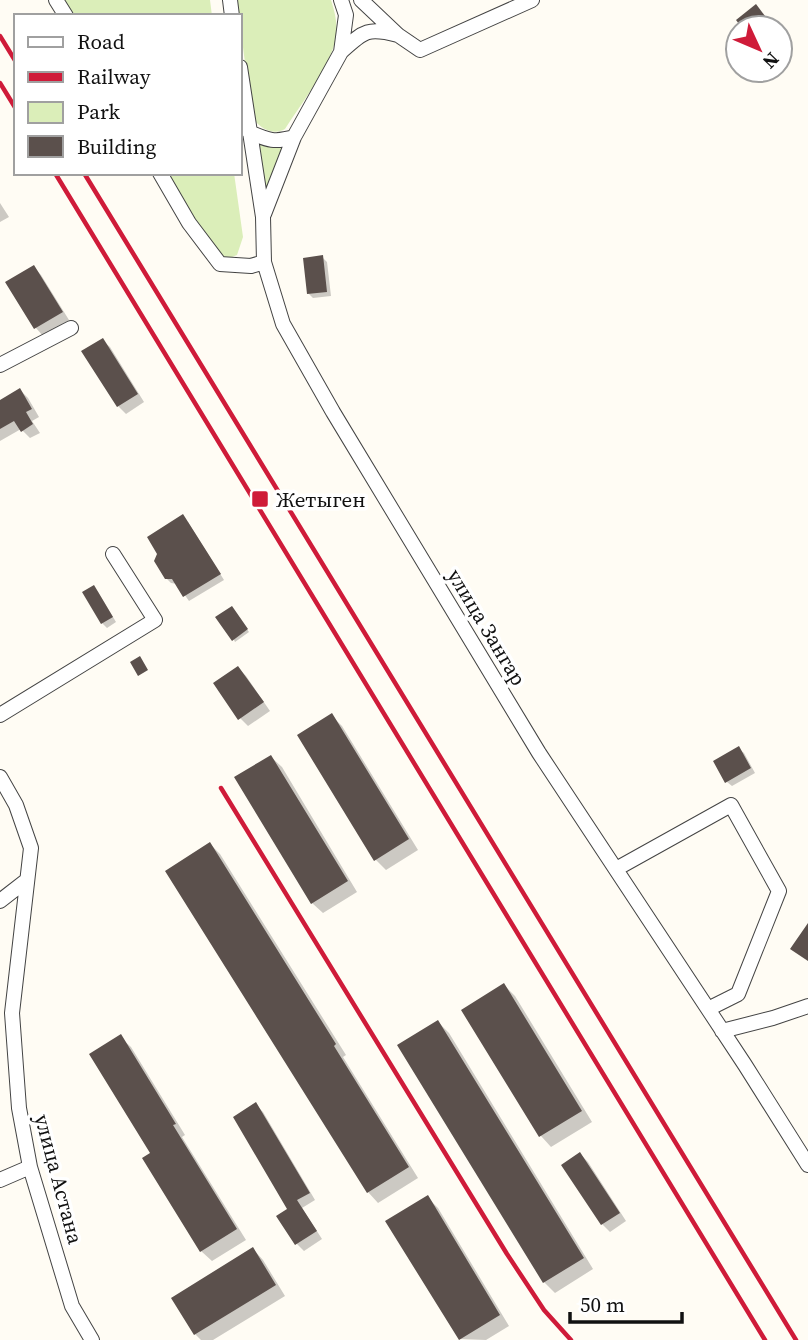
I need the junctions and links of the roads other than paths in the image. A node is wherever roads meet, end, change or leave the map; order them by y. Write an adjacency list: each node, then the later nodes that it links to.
1 (341, 0): 5 (street)
2 (361, 0): 4 (street)
3 (532, 0): 4 (street)
4 (398, 35): 5 (street)
5 (341, 51): 8 (street)
6 (242, 81): 7 (street, улица Зангар)
7 (249, 132): 8 (street); 10 (street, улица Зангар)
8 (294, 136): 10 (street)
9 (161, 175): 11 (street)
10 (263, 217): 11 (street, улица Зангар)
11 (264, 262): 17 (street, улица Зангар)
12 (71, 328): 13 (street)
13 (0, 365)
14 (113, 554): 15 (street)
15 (0, 715)
16 (0, 777): 18 (street, улица Астана)
17 (615, 869): 21 (street, улица Зангар); 21 (street)
18 (27, 880): 19 (street); 24 (street, улица Астана)
19 (0, 901)
20 (808, 1006): 22 (street)
21 (708, 1009): 22 (street, улица Зангар)
22 (722, 1031): 23 (street, улица Зангар)
23 (808, 1165)
24 (30, 1167): 25 (street); 26 (street, улица Астана)
25 (0, 1180)
26 (92, 1340)

